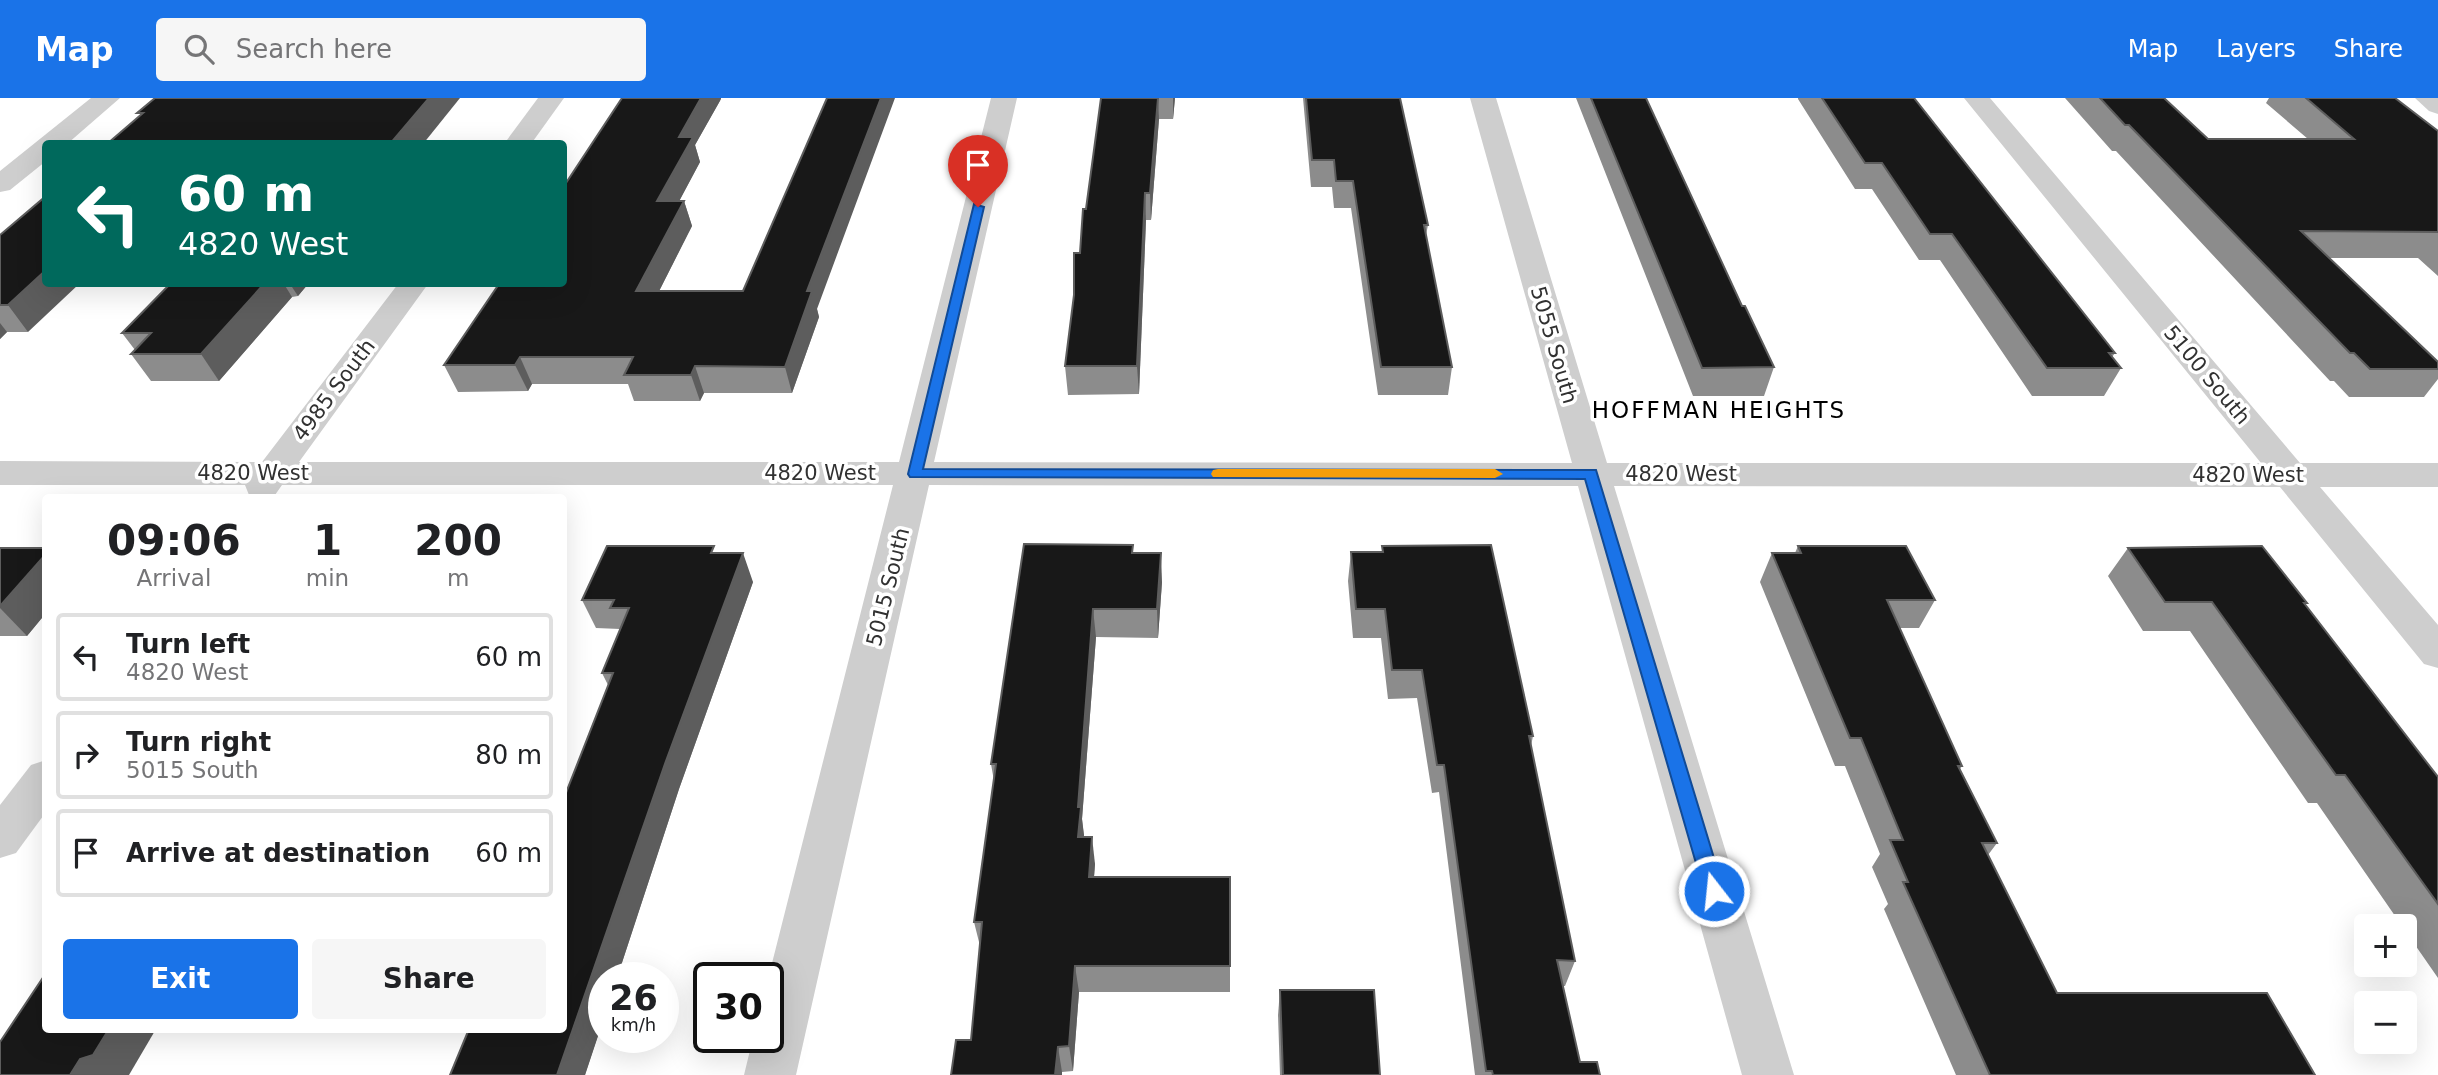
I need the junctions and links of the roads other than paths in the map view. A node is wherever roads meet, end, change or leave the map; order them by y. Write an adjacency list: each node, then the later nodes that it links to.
1 (107, 98): 8 (street)
2 (551, 98): 9 (street)
3 (1004, 98): 14 (street, 5015 South)
4 (1483, 98): 15 (street, 5055 South)
5 (1977, 98): 16 (street, 5100 South)
6 (2428, 98): 7 (street)
7 (2438, 106)
8 (55, 140)
9 (520, 140)
10 (42, 151): 11 (street)
11 (0, 184)
12 (411, 287): 18 (street, 4985 South)
13 (0, 473): 18 (street, 4820 West)
14 (915, 474): 15 (street, 4820 West); 18 (street, 4820 West); 22 (street, 5015 South)
15 (1591, 474): 16 (street, 4820 West); 23 (street, 5055 South)
16 (2290, 475): 17 (street, 4820 West); 19 (street, 5100 South)
17 (2438, 475)
18 (263, 485)
19 (2438, 653)
20 (42, 783): 21 (street)
21 (0, 839)
22 (770, 1075)
23 (1768, 1075)

